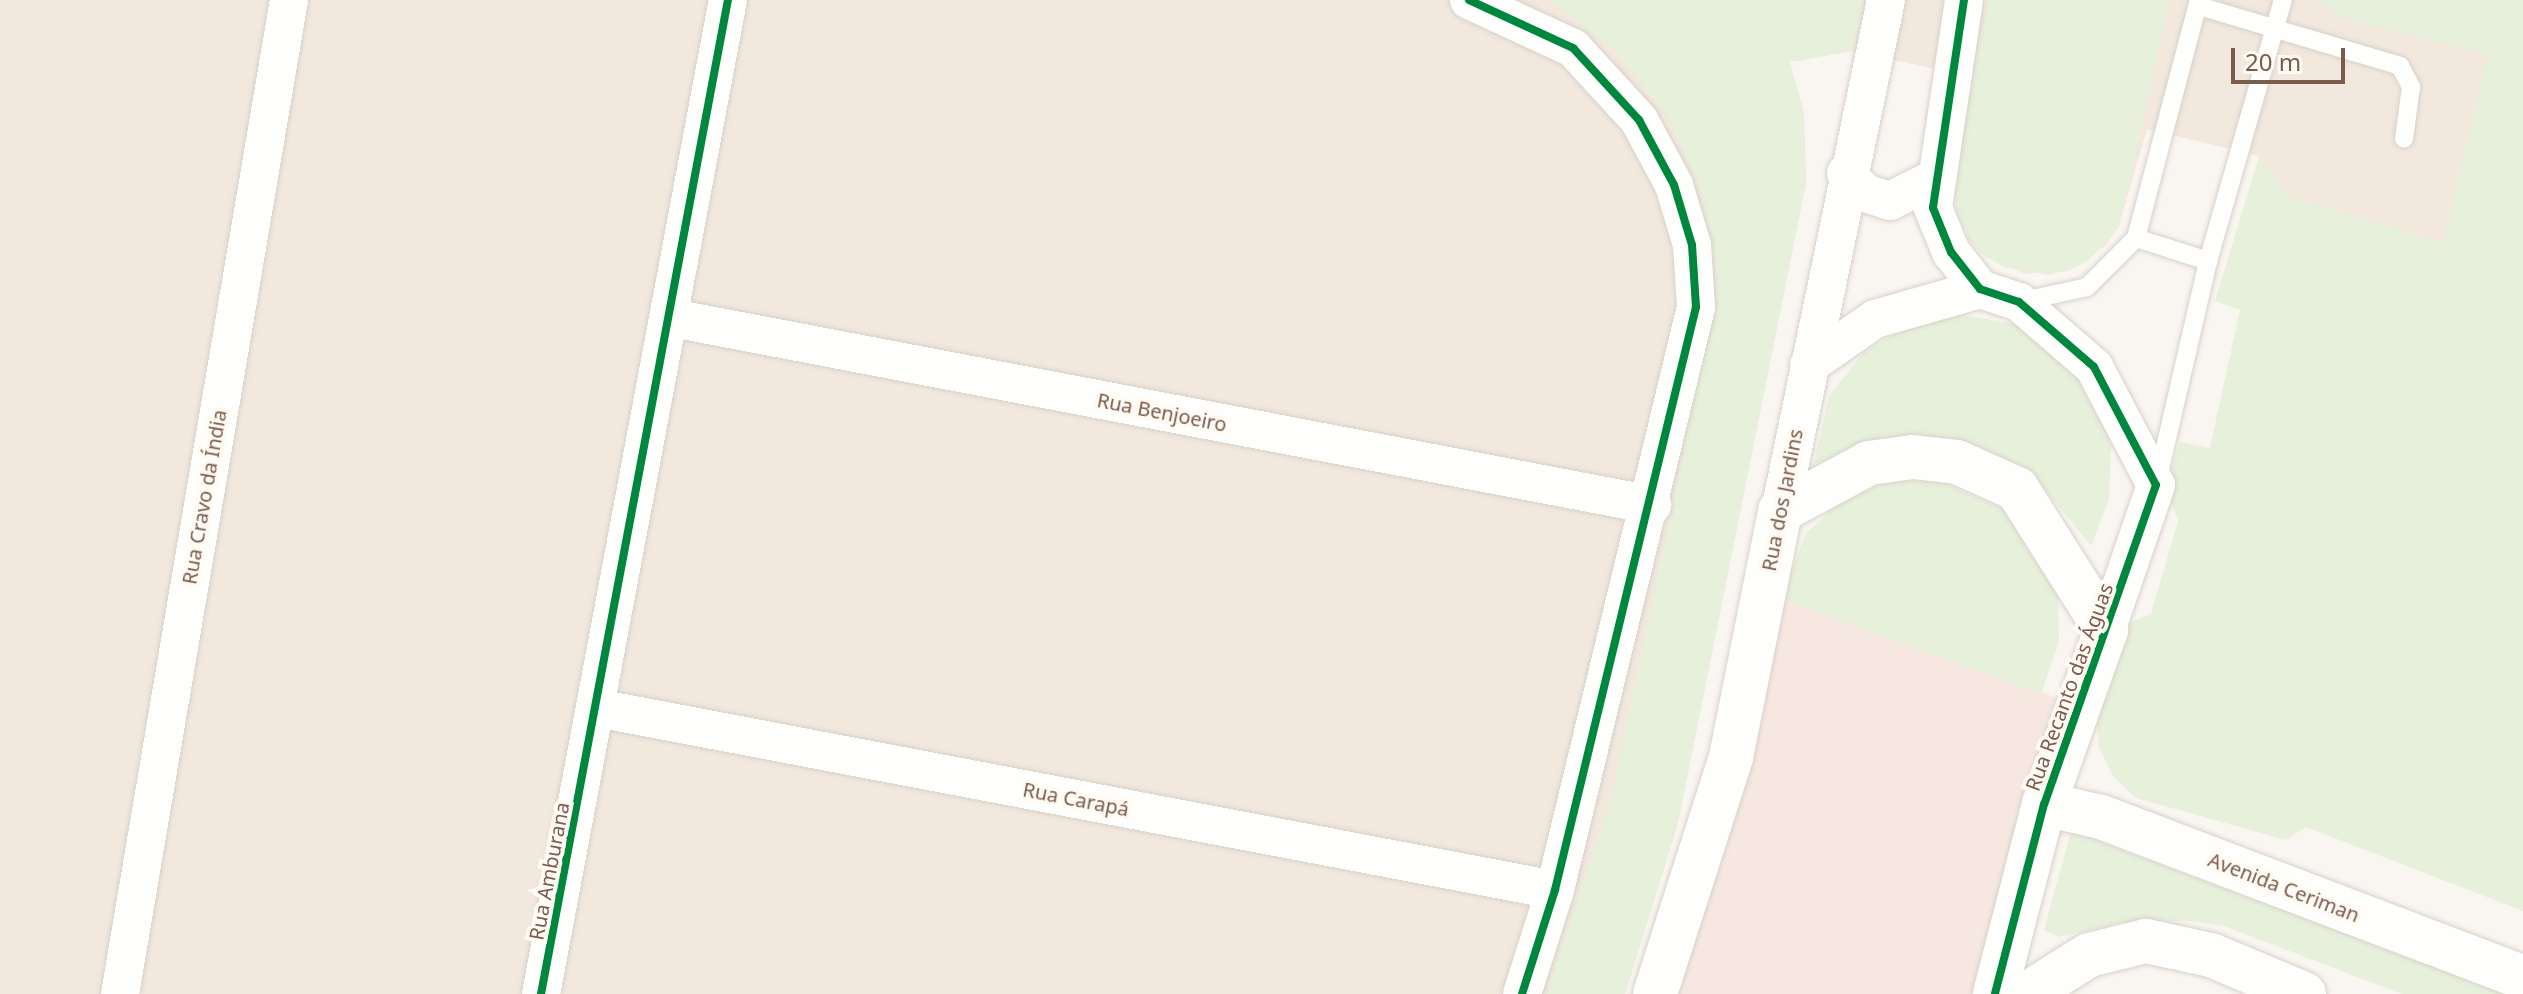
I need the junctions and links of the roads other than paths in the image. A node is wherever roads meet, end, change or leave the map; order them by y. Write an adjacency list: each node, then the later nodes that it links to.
1 (289, 0): 26 (street, Rua Cravo da Índia)
2 (728, 0): 16 (street, Rua Amburana)
3 (1469, 0): 19 (street)
4 (1886, 0): 10 (street, Rua dos Jardins)
5 (1964, 0): 11 (street)
6 (2283, 0): 8 (lane, Rua Recanto das Águas)
7 (2199, 3): 8 (lane); 12 (lane)
8 (2276, 29): 9 (lane); 13 (lane, Rua Recanto das Águas)
9 (2404, 139)
10 (1846, 173): 11 (street); 17 (street, Rua dos Jardins)
11 (1934, 179): 14 (street)
12 (2136, 238): 13 (lane); 15 (lane)
13 (2208, 261): 18 (lane, Rua Recanto das Águas)
14 (1980, 289): 15 (street); 17 (street)
15 (2019, 302): 18 (street)
16 (672, 318): 19 (street, Rua Benjoeiro); 22 (street, Rua Amburana)
17 (1809, 365): 20 (street, Rua dos Jardins)
18 (2156, 485): 21 (street, Rua Recanto das Águas)
19 (1652, 505): 24 (street)
20 (1780, 511): 21 (street); 29 (street, Rua dos Jardins)
21 (2106, 630): 23 (street, Rua Recanto das Águas)
22 (597, 708): 24 (street, Rua Carapá); 27 (street, Rua Amburana)
23 (2044, 804): 25 (street, Avenida Ceriman); 30 (street, Rua Recanto das Águas)
24 (1555, 890): 28 (street)
25 (2523, 977)
26 (120, 994)
27 (541, 994)
28 (1522, 994)
29 (1655, 994)
30 (1995, 994)
31 (2027, 994): 32 (street)
32 (2304, 994)

